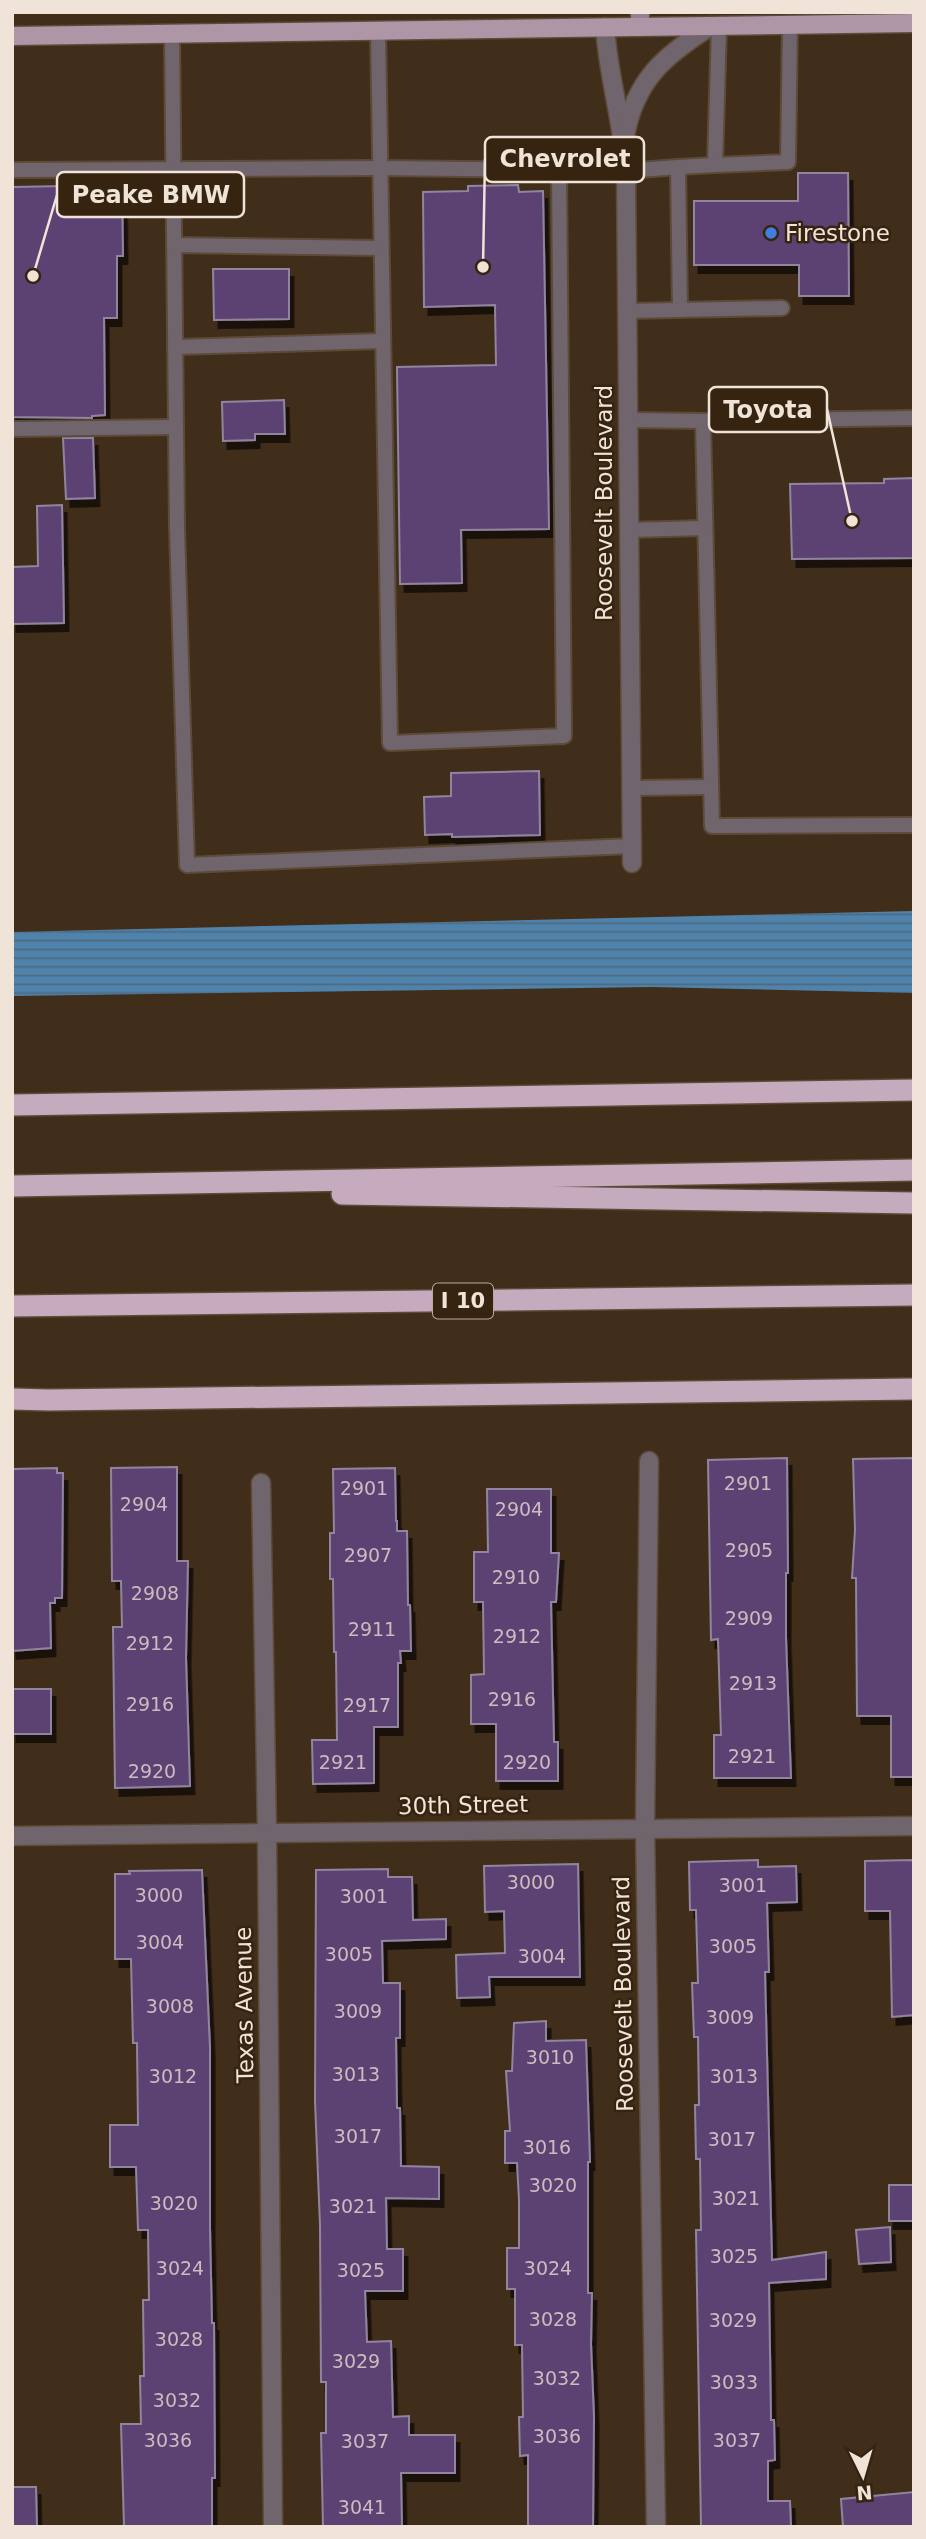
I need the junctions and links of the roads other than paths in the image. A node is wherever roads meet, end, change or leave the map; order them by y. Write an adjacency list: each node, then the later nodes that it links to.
1 (890, 12): 6 (main road)
2 (765, 19): 7 (main road); 8 (main road)
3 (605, 20): 4 (main road); 9 (main road); 12 (street, Roosevelt Boulevard)
4 (640, 20): 8 (main road)
5 (914, 23): 6 (main road)
6 (876, 24): 7 (main road)
7 (790, 25): 13 (lane)
8 (715, 26): 12 (street, Roosevelt Boulevard); 13 (lane)
9 (378, 31): 10 (main road); 15 (lane)
10 (172, 34): 11 (main road); 16 (lane)
11 (12, 36)
12 (624, 143): 19 (street, Roosevelt Boulevard)
13 (715, 164): 14 (lane)
14 (678, 167): 19 (lane); 23 (lane)
15 (379, 168): 16 (lane); 18 (lane); 21 (lane)
16 (174, 169): 17 (lane); 20 (lane)
17 (12, 170)
18 (559, 170): 19 (lane); 25 (lane)
19 (626, 171): 24 (street, Roosevelt Boulevard)
20 (174, 245): 21 (lane); 26 (lane)
21 (381, 248): 25 (lane)
22 (782, 308): 23 (lane)
23 (680, 310): 24 (lane)
24 (627, 312): 28 (street, Roosevelt Boulevard)
25 (382, 341): 26 (lane)
26 (175, 347): 30 (lane)
27 (914, 418): 29 (lane)
28 (628, 420): 29 (lane); 33 (street, Roosevelt Boulevard)
29 (703, 421): 32 (lane)
30 (176, 427): 31 (lane); 37 (lane)
31 (12, 429)
32 (705, 527): 33 (lane); 34 (lane)
33 (629, 530): 35 (street, Roosevelt Boulevard)
34 (711, 786): 35 (lane); 36 (lane)
35 (631, 788): 37 (street, Roosevelt Boulevard)
36 (914, 825)
37 (632, 855)
38 (914, 1090): 39 (highway)
39 (12, 1105)
40 (914, 1170): 41 (highway)
41 (12, 1187): 42 (highway)
42 (914, 1203)
43 (914, 1295): 44 (highway, I 10)
44 (12, 1306)
45 (914, 1389): 46 (highway)
46 (12, 1399)
47 (649, 1461): 50 (street, Roosevelt Boulevard)
48 (261, 1483): 51 (street, Texas Avenue)
49 (914, 1826): 50 (street, 30th Street)
50 (645, 1827): 51 (street, 30th Street); 54 (street, Roosevelt Boulevard)
51 (267, 1833): 52 (street, 30th Street); 53 (street, Texas Avenue)
52 (12, 1836)
53 (273, 2527)
54 (656, 2527)

